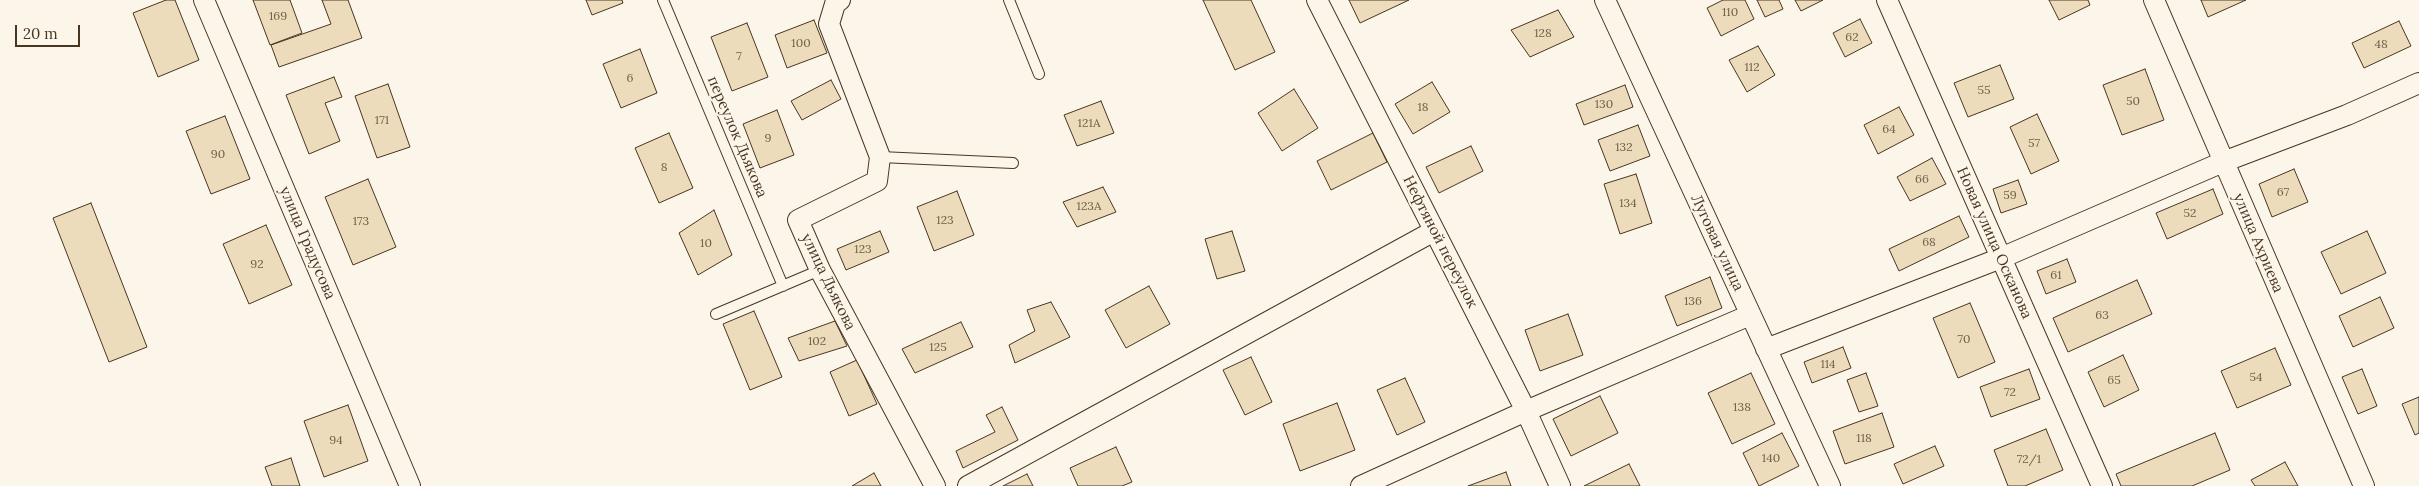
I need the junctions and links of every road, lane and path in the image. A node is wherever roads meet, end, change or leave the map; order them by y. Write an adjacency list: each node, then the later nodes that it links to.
1 (204, 0): 22 (street, улица Градусова)
2 (663, 0): 17 (lane, переулок Дьякова)
3 (840, 0): 11 (street, улица Дьякова)
4 (1009, 0): 9 (lane)
5 (1317, 0): 14 (street, Нефтяной переулок)
6 (1605, 0): 19 (street, Луговая улица)
7 (1888, 0): 15 (street, Новая улица Осканова)
8 (2154, 0): 12 (street, улица Ахриева)
9 (1039, 74)
10 (2419, 83): 12 (street)
11 (880, 157): 13 (lane); 16 (street, улица Дьякова)
12 (2223, 162): 15 (street); 29 (street, улица Ахриева)
13 (1013, 163)
14 (1434, 232): 21 (street, Нефтяной переулок); 24 (street)
15 (2001, 258): 20 (street); 28 (street, Новая улица Осканова)
16 (820, 270): 17 (lane); 23 (street, улица Дьякова)
17 (783, 286): 18 (lane)
18 (716, 314)
19 (1750, 315): 20 (street, Луговая улица); 21 (street)
20 (1766, 349): 27 (street, Луговая улица)
21 (1526, 411): 25 (street); 26 (street, Нефтяной переулок)
22 (410, 486)
23 (935, 486)
24 (968, 486)
25 (1361, 486)
26 (1560, 486)
27 (1830, 486)
28 (2102, 486)
29 (2364, 486)

